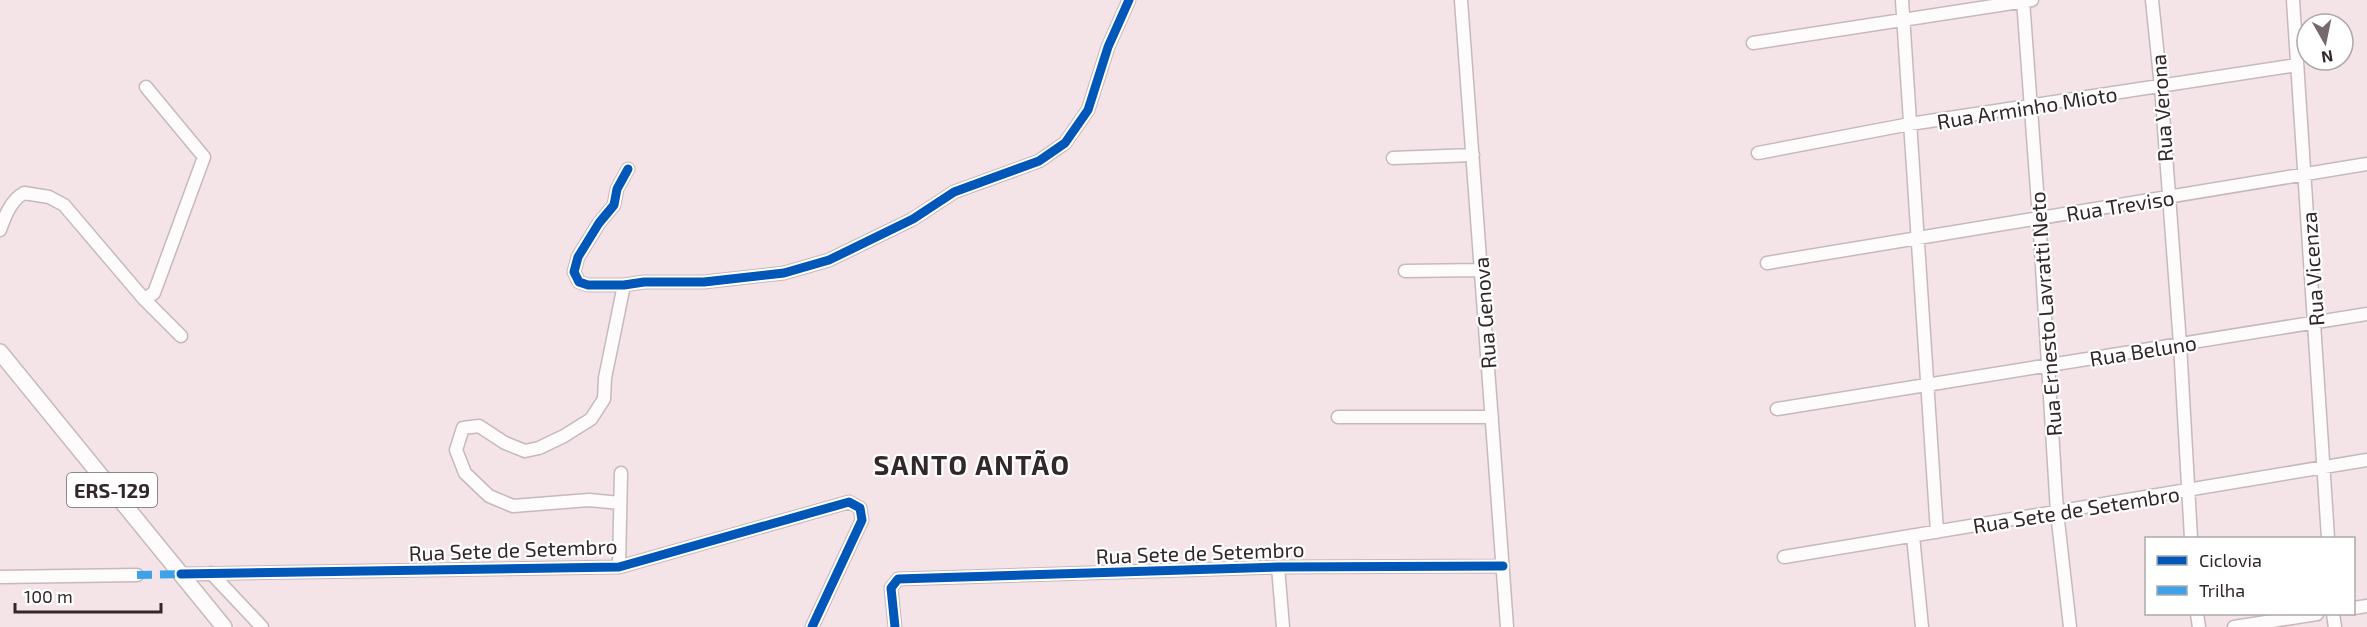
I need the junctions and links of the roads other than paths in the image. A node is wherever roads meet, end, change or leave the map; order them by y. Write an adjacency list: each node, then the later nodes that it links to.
1 (1129, 0): 29 (street)
2 (1461, 0): 17 (street, Rua Genova)
3 (1902, 0): 7 (street)
4 (2152, 0): 13 (street, Rua Verona)
5 (2293, 0): 8 (street, Rua Vicenza)
6 (2026, 1): 7 (street); 14 (street, Rua Ernesto Lavratti Neto)
7 (1903, 20): 9 (street); 15 (street)
8 (2295, 32)
9 (1754, 43)
10 (2295, 64): 13 (street, Rua Arminho Mioto)
11 (2298, 72): 21 (street, Rua Vicenza)
12 (146, 87): 30 (street)
13 (2161, 87): 14 (street, Rua Arminho Mioto); 22 (street, Rua Verona)
14 (2031, 105): 15 (street, Rua Arminho Mioto); 23 (street, Rua Ernesto Lavratti Neto)
15 (1910, 124): 16 (street, Rua Arminho Mioto); 25 (street)
16 (1758, 153)
17 (1473, 155): 18 (street); 27 (street, Rua Genova)
18 (1393, 158)
19 (2367, 164): 21 (street, Rua Treviso)
20 (628, 169): 29 (street)
21 (2306, 174): 22 (street, Rua Treviso); 32 (street, Rua Vicenza)
22 (2168, 197): 23 (street, Rua Treviso); 34 (street, Rua Verona)
23 (2039, 218): 25 (street, Rua Treviso); 36 (street, Rua Ernesto Lavratti Neto)
24 (0, 230): 30 (street)
25 (1917, 238): 26 (street, Rua Treviso); 37 (street)
26 (1767, 263)
27 (1481, 270): 28 (street); 40 (street, Rua Genova)
28 (1405, 271)
29 (624, 285): 45 (street)
30 (144, 299): 33 (street)
31 (2367, 314): 32 (street, Rua Beluno)
32 (2315, 322): 34 (street, Rua Beluno); 42 (street, Rua Vicenza)
33 (181, 336)
34 (2180, 344): 36 (street, Rua Beluno); 44 (street, Rua Verona)
35 (0, 352): 56 (main road, ERS-129)
36 (2049, 365): 37 (street, Rua Beluno); 46 (street, Rua Ernesto Lavratti Neto)
37 (1927, 385): 38 (street, Rua Beluno); 47 (street)
38 (1777, 409)
39 (1338, 417): 40 (street)
40 (1492, 417): 52 (street, Rua Genova)
41 (2367, 460): 42 (street, Rua Sete de Setembro)
42 (2324, 467): 44 (street, Rua Sete de Setembro); 50 (street, Rua Vicenza)
43 (621, 473): 45 (street)
44 (2187, 490): 46 (street, Rua Sete de Setembro); 49 (street, Rua Verona)
45 (620, 503): 53 (street)
46 (2057, 512): 47 (street, Rua Sete de Setembro); 67 (street, Rua Ernesto Lavratti Neto)
47 (1937, 532): 48 (street, Rua Sete de Setembro)
48 (1913, 536): 51 (street, Rua Sete de Setembro); 66 (street)
49 (2191, 537)
50 (2328, 537)
51 (1784, 557)
52 (1503, 566): 54 (street, Rua Sete de Setembro); 65 (street, Rua Genova)
53 (619, 567): 55 (street, Rua Sete de Setembro); 62 (street, Rua Sete de Setembro)
54 (1278, 567): 63 (street, Rua Sete de Setembro); 64 (street)
55 (211, 573): 56 (street, Rua Sete de Setembro); 61 (street)
56 (181, 574): 60 (main road, ERS-129)
57 (137, 575): 58 (street)
58 (0, 577)
59 (2311, 615): 68 (street)
60 (224, 627)
61 (262, 627)
62 (812, 627)
63 (895, 627)
64 (1282, 627)
65 (1507, 627)
66 (1922, 627)
67 (2070, 627)
68 (2235, 627)

